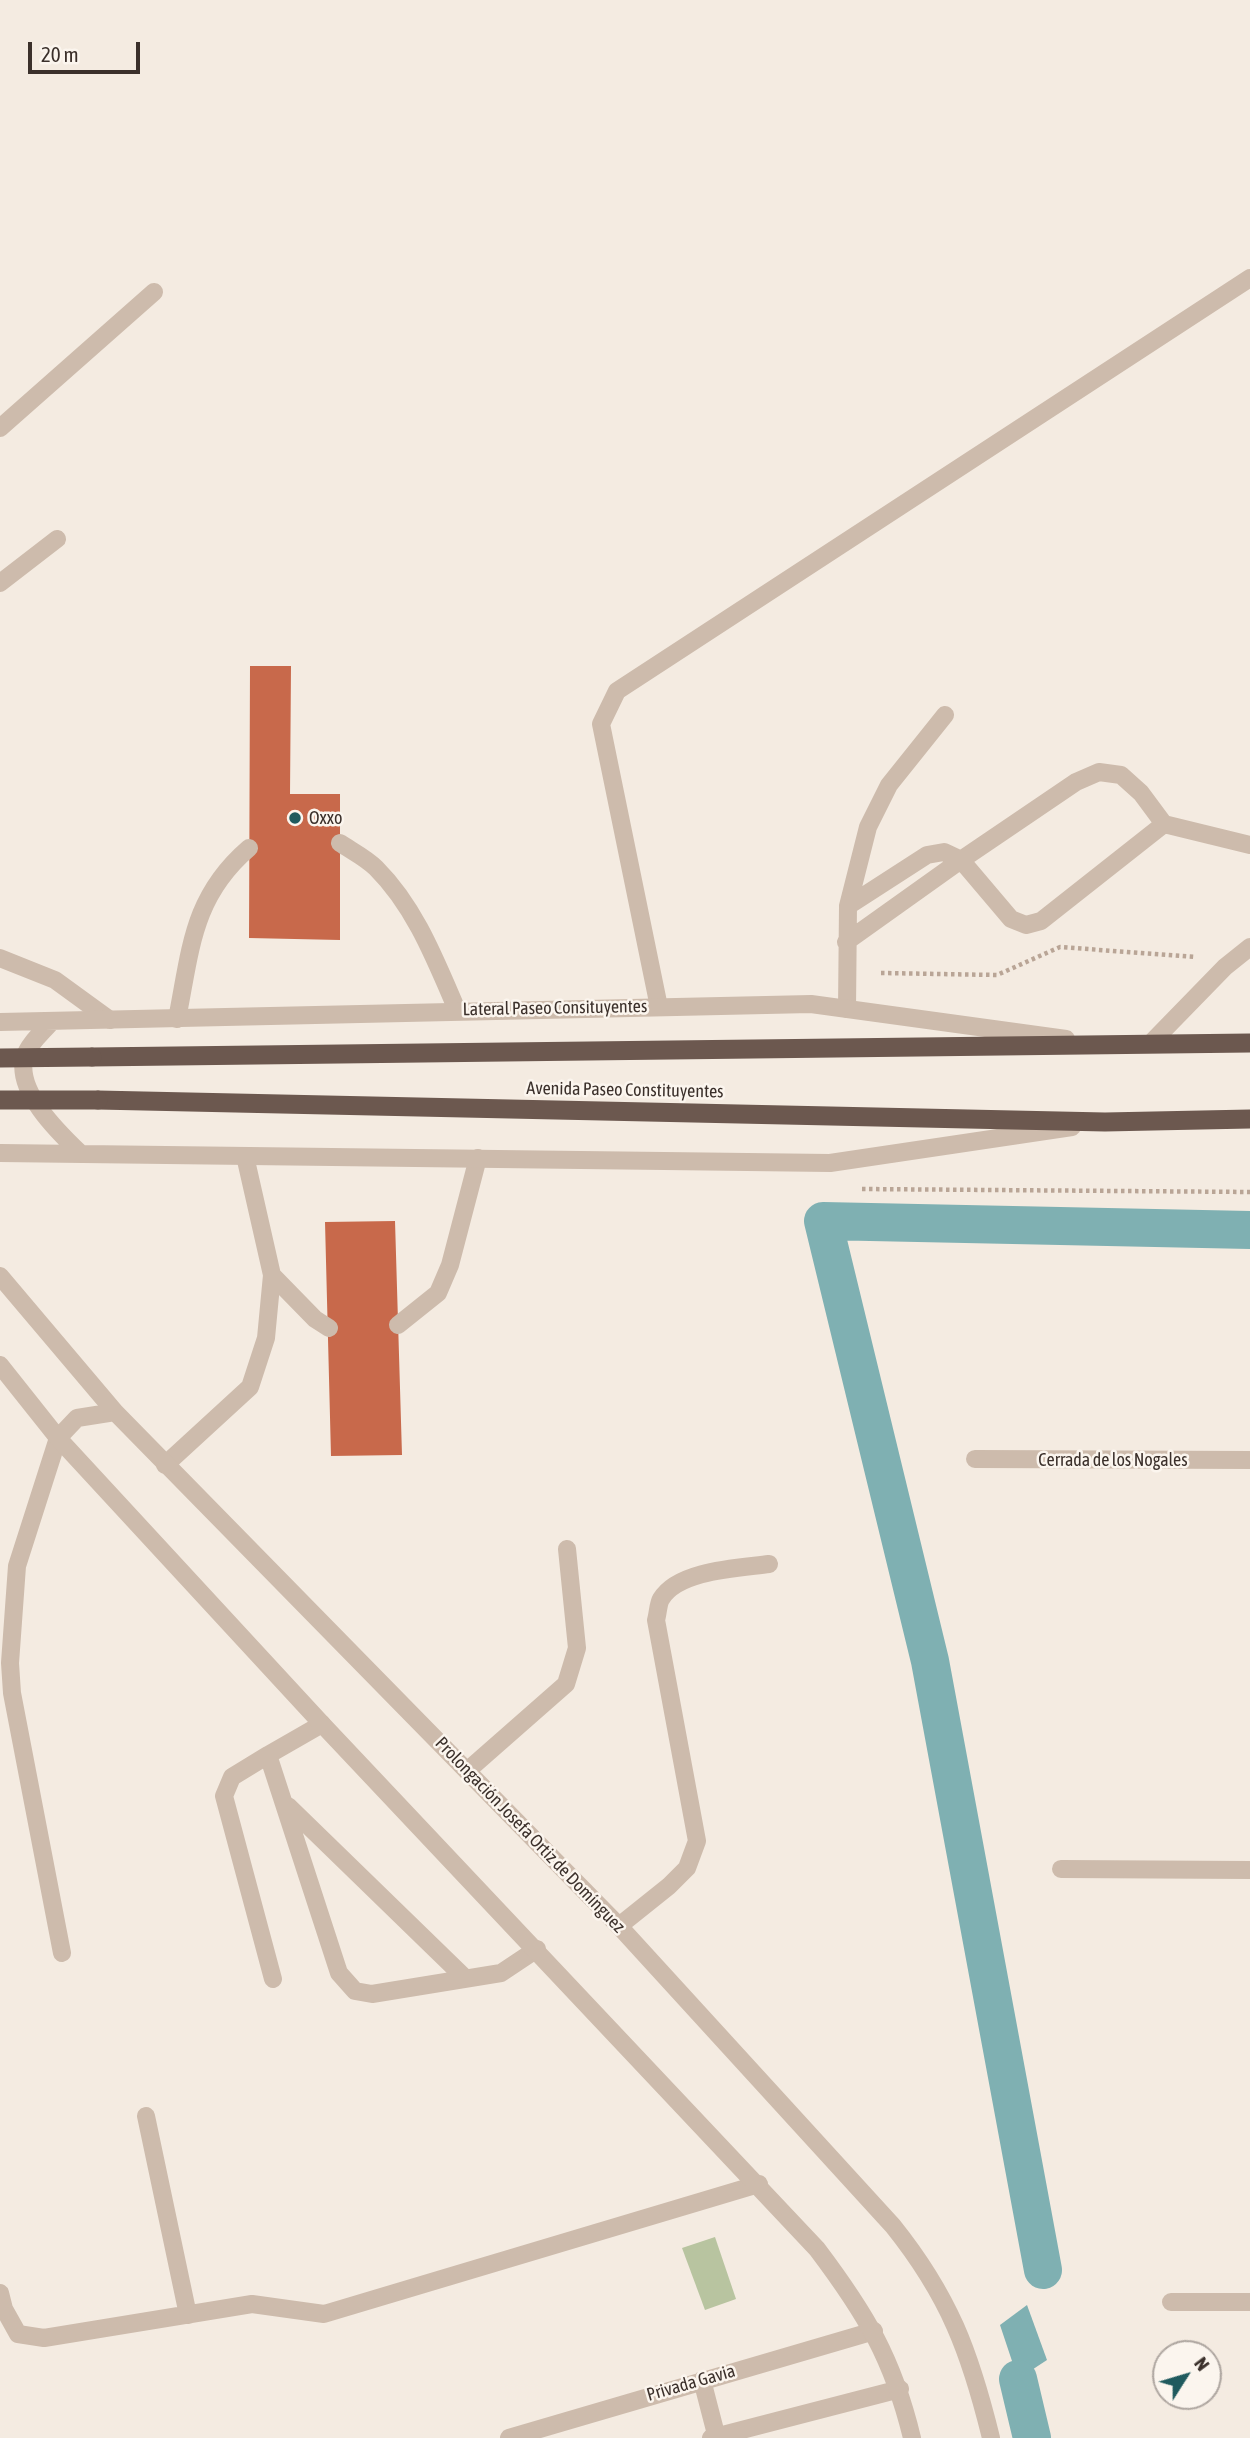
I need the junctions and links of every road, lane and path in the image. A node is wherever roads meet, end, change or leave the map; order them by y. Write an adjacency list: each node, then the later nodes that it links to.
1 (1250, 278): 18 (street)
2 (154, 292): 3 (street)
3 (0, 428)
4 (57, 539): 5 (street)
5 (0, 583)
6 (945, 715): 12 (street)
7 (1164, 824): 9 (street); 11 (street); 11 (street)
8 (340, 843): 20 (street)
9 (1250, 845)
10 (249, 848): 21 (street)
11 (961, 860): 12 (street); 13 (street)
12 (848, 906): 13 (street)
13 (846, 942): 19 (street)
14 (1250, 947): 16 (street)
15 (0, 958): 22 (street)
16 (1225, 967): 17 (path); 26 (street)
17 (881, 973)
18 (659, 1007): 19 (street, Lateral Paseo Consituyentes); 20 (street, Lateral Paseo Consituyentes)
19 (847, 1009): 27 (street, Lateral Paseo Consituyentes)
20 (457, 1010): 21 (street, Lateral Paseo Consituyentes)
21 (177, 1018): 22 (street, Lateral Paseo Consituyentes)
22 (110, 1020): 23 (street, Lateral Paseo Consituyentes)
23 (52, 1021): 24 (street, Lateral Paseo Consituyentes); 33 (street)
24 (0, 1022)
25 (1250, 1043): 26 (highway, Avenida Paseo Constituyentes)
26 (1150, 1044): 27 (highway, Avenida Paseo Constituyentes)
27 (1108, 1045): 28 (highway, Avenida Paseo Constituyentes, bridge)
28 (0, 1058)
29 (0, 1100): 31 (highway, Avenida Paseo Constituyentes, bridge)
30 (1250, 1119): 31 (highway, Avenida Paseo Constituyentes)
31 (1105, 1122): 35 (street)
32 (0, 1153): 33 (street)
33 (81, 1154): 34 (street)
34 (245, 1156): 35 (street); 36 (street)
35 (478, 1158): 38 (street)
36 (272, 1275): 39 (street); 45 (street)
37 (0, 1276): 41 (street, Prolongación Josefa Ortiz de Domínguez)
38 (398, 1325)
39 (329, 1328)
40 (0, 1365): 42 (street)
41 (115, 1412): 42 (street); 45 (street, Prolongación Josefa Ortiz de Domínguez)
42 (58, 1438): 48 (street); 56 (street)
43 (975, 1459): 44 (street, Cerrada de los Nogales)
44 (1250, 1460)
45 (166, 1465): 50 (street, Prolongación Josefa Ortiz de Domínguez)
46 (567, 1549): 50 (street)
47 (769, 1564): 54 (street)
48 (322, 1724): 49 (street); 55 (street)
49 (268, 1755): 51 (street); 57 (street)
50 (467, 1771): 54 (street, Prolongación Josefa Ortiz de Domínguez)
51 (285, 1804): 58 (street); 58 (street)
52 (1061, 1869): 53 (street)
53 (1250, 1870)
54 (619, 1926): 71 (street, Prolongación Josefa Ortiz de Domínguez)
55 (537, 1948): 58 (street); 60 (street)
56 (62, 1953)
57 (273, 1979)
58 (466, 1979)
59 (146, 2116): 64 (street)
60 (759, 2184): 64 (street); 65 (street)
61 (0, 2293): 64 (street)
62 (1171, 2302): 63 (street)
63 (1250, 2302)
64 (188, 2315)
65 (874, 2331): 66 (street, Privada Gavia); 67 (street)
66 (702, 2380): 68 (street); 69 (street, Privada Gavia)
67 (900, 2389): 68 (street); 70 (street)
68 (715, 2437)
69 (509, 2438)
70 (912, 2438)
71 (991, 2438)

